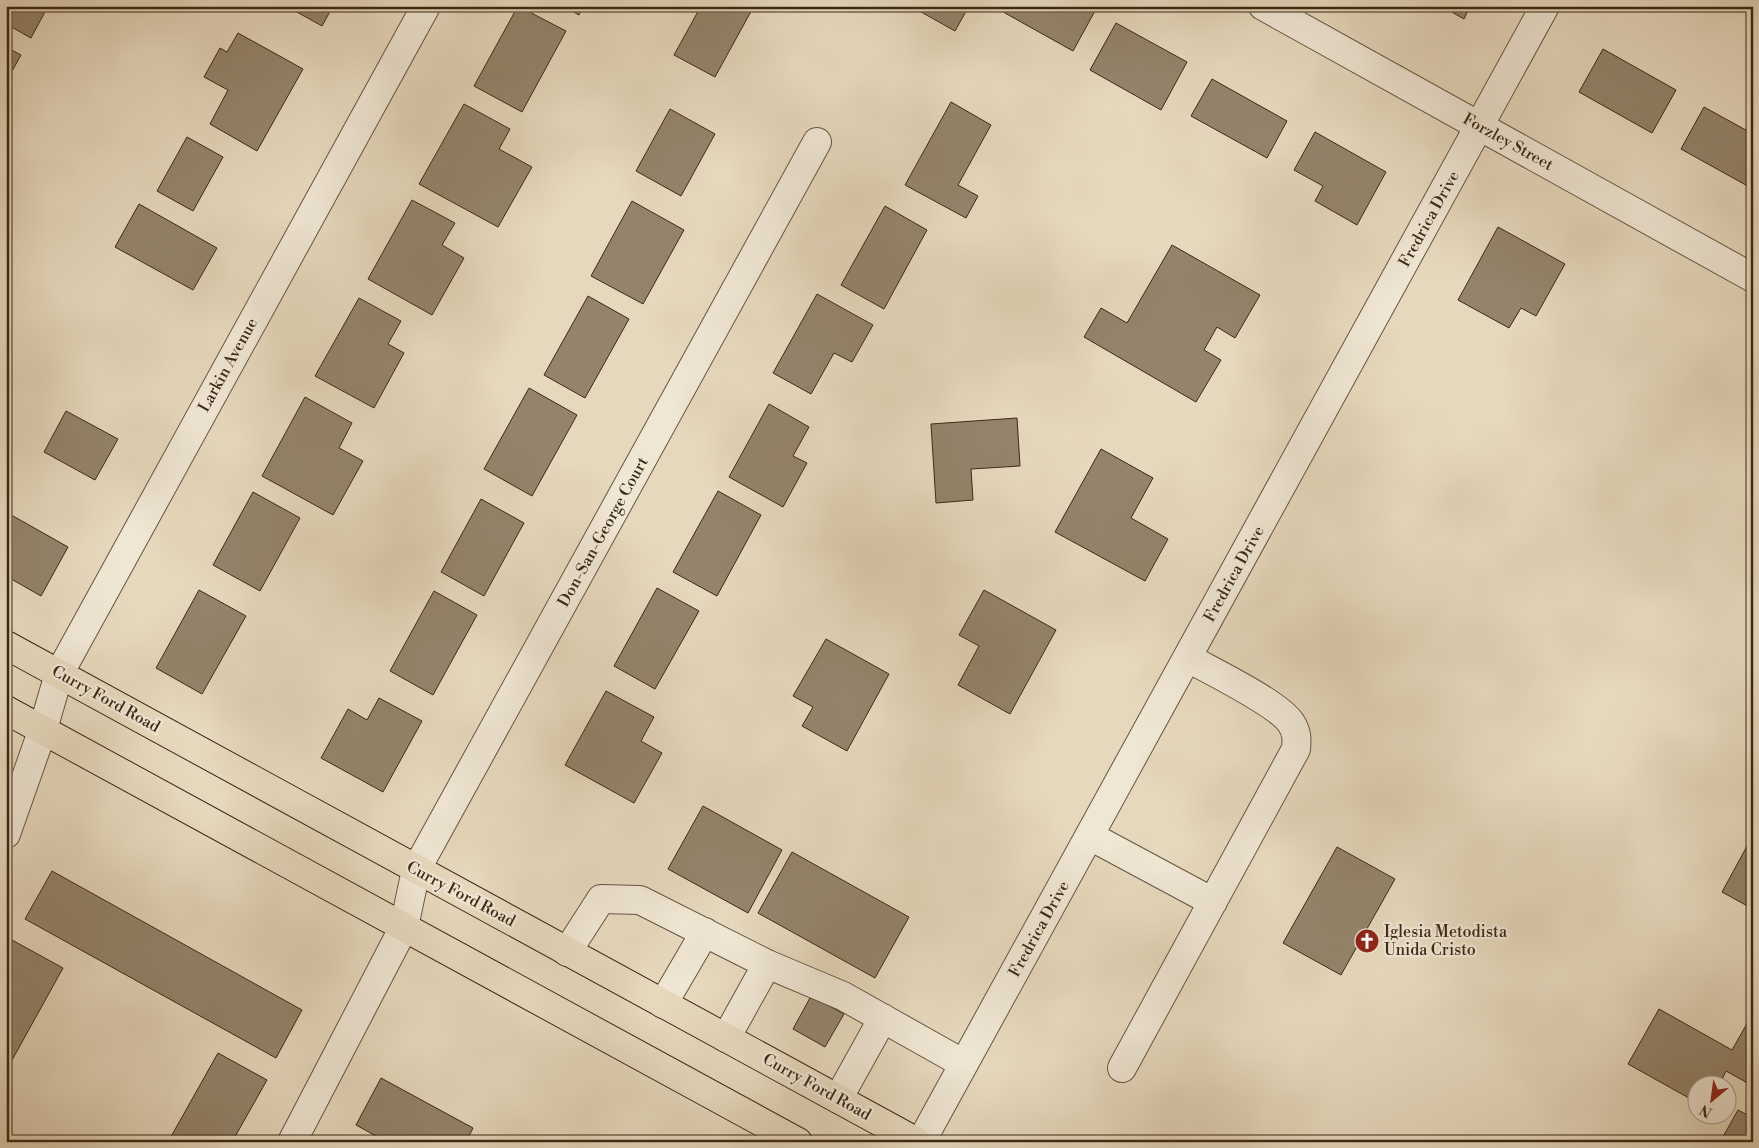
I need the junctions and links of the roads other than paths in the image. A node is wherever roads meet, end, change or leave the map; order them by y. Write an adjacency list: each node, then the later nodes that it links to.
1 (426, 6): 9 (street, Larkin Avenue)
2 (1263, 6): 4 (street, Forzley Street)
3 (1545, 6): 4 (street, Fredrica Drive)
4 (1480, 126): 6 (street, Forzley Street); 8 (street, Fredrica Drive)
5 (817, 142): 14 (street, Don-San-George Court)
6 (1753, 278)
7 (6, 645): 9 (main road, Curry Ford Road)
8 (1188, 658): 13 (street, Fredrica Drive); 15 (street)
9 (59, 674): 11 (street, Larkin Avenue); 14 (main road, Curry Ford Road)
10 (6, 710): 11 (main road)
11 (43, 730): 12 (street, Larkin Avenue); 16 (main road)
12 (6, 834)
13 (1090, 836): 15 (street); 23 (street, Fredrica Drive)
14 (416, 870): 16 (street, Don-San-George Court); 18 (main road, Curry Ford Road)
15 (1213, 902): 24 (street)
16 (404, 927): 26 (street, Don-San-George Court); 27 (main road)
17 (705, 932): 18 (street); 19 (street); 20 (street)
18 (567, 952): 20 (main road, Curry Ford Road)
19 (767, 964): 21 (street); 22 (street)
20 (663, 1004): 22 (main road, Curry Ford Road)
21 (883, 1018): 23 (street); 25 (street)
22 (726, 1038): 25 (main road, Curry Ford Road)
23 (964, 1064): 29 (street, Fredrica Drive)
24 (1122, 1068)
25 (838, 1099): 28 (main road, Curry Ford Road)
26 (292, 1142)
27 (798, 1142)
28 (917, 1142)
29 (922, 1142)

